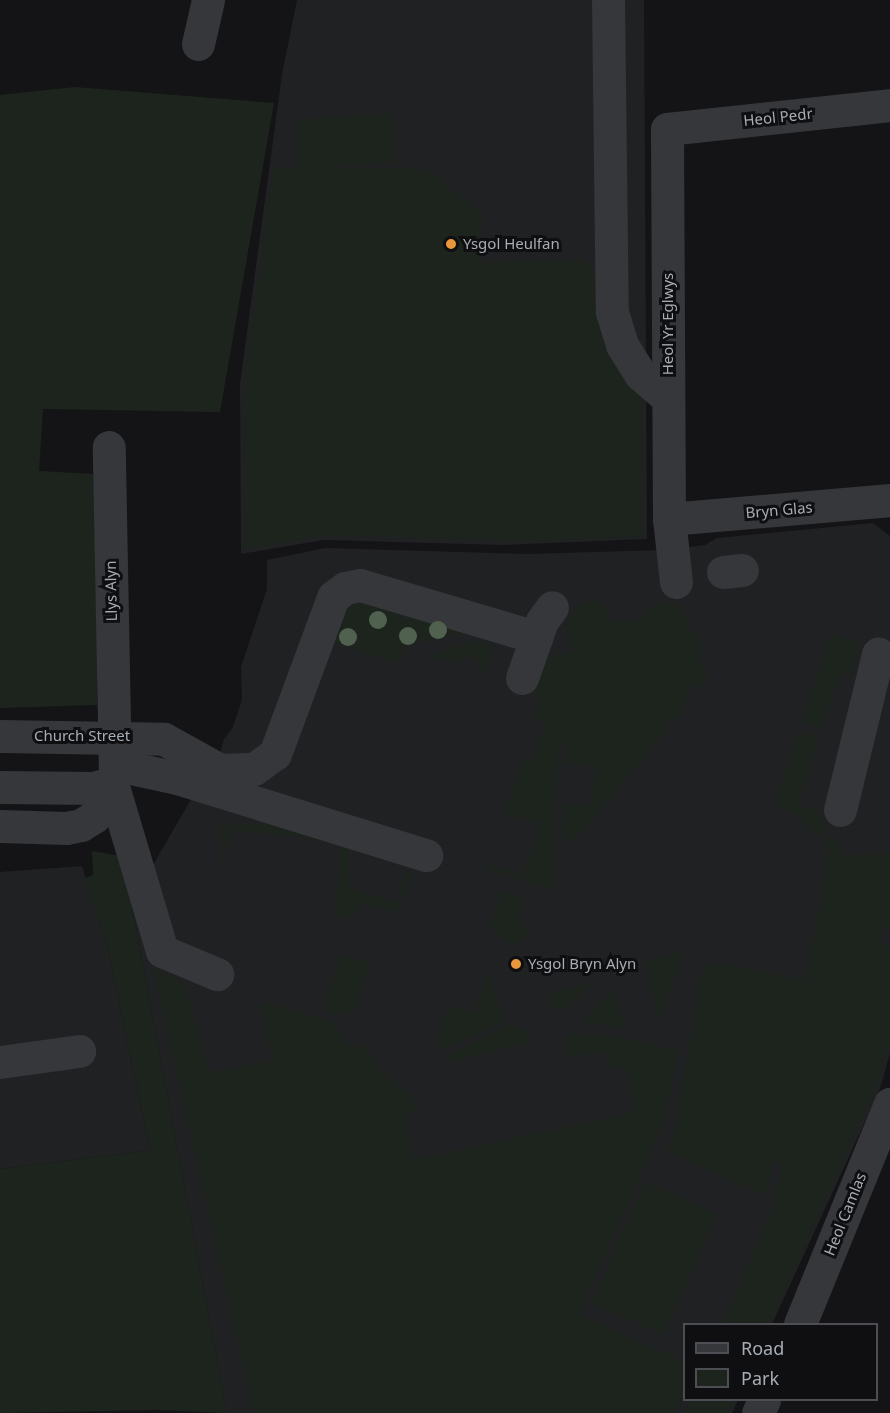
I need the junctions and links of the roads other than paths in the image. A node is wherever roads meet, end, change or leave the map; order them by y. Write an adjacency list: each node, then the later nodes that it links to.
1 (208, 0): 3 (street)
2 (608, 0): 6 (street)
3 (198, 44)
4 (890, 105): 5 (street, Heol Pedr)
5 (667, 129): 6 (street, Heol Yr Eglwys)
6 (669, 398): 9 (street, Heol Yr Eglwys)
7 (109, 447): 16 (street, Llys Alyn)
8 (890, 500): 9 (street, Bryn Glas)
9 (669, 519): 10 (street, Heol Yr Eglwys)
10 (699, 577)
11 (552, 607): 12 (street)
12 (536, 637): 14 (street); 16 (street, Church Street)
13 (878, 654): 18 (street)
14 (522, 678)
15 (0, 736): 16 (street, Church Street)
16 (114, 761): 17 (street); 19 (street); 20 (street); 21 (street)
17 (0, 787)
18 (840, 810)
19 (0, 826)
20 (426, 855)
21 (217, 974)
22 (79, 1051): 23 (street)
23 (0, 1062)
24 (890, 1104): 25 (street, Heol Camlas)
25 (800, 1323)

